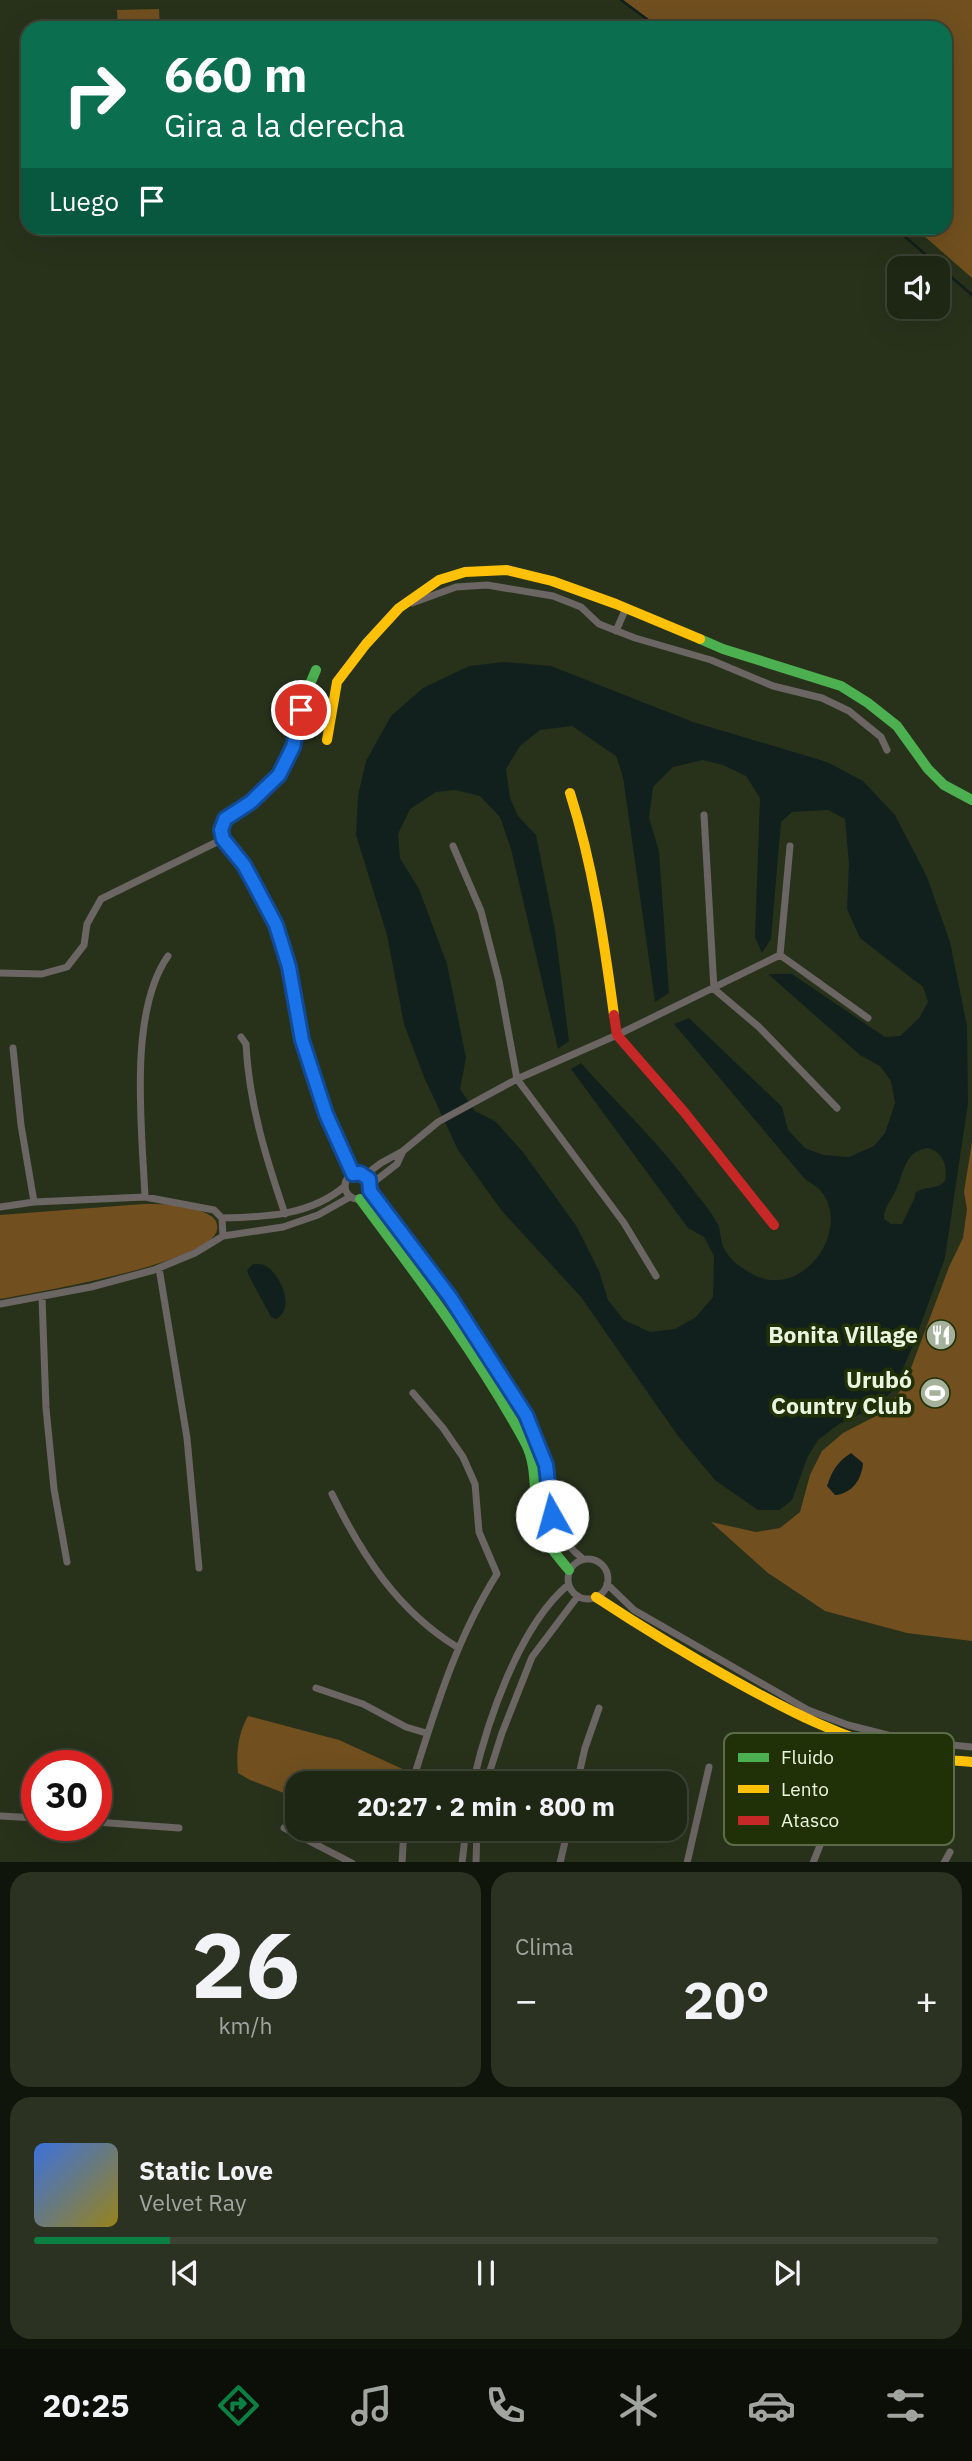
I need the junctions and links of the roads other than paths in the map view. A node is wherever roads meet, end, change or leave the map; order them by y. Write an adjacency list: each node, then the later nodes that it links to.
1 (399, 608): 2 (street); 3 (street); 5 (street)
2 (626, 608): 3 (street); 8 (street)
3 (616, 631): 6 (street)
4 (316, 670): 10 (street)
5 (327, 740)
6 (887, 750)
7 (570, 793): 18 (street)
8 (972, 800)
9 (704, 815): 16 (street)
10 (223, 839): 15 (street); 24 (street)
11 (453, 846): 21 (street)
12 (790, 846): 13 (street)
13 (780, 955): 16 (street); 17 (street)
14 (169, 956): 28 (street)
15 (0, 972)
16 (714, 989): 18 (street); 22 (street)
17 (869, 1018)
18 (617, 1034): 21 (street); 34 (street)
19 (242, 1037): 32 (street)
20 (13, 1048): 30 (street)
21 (517, 1079): 23 (street); 37 (street)
22 (837, 1108)
23 (404, 1151): 25 (street); 27 (street)
24 (353, 1174): 25 (street); 26 (street)
25 (365, 1175): 27 (street)
26 (345, 1186): 29 (street); 32 (street)
27 (370, 1188): 29 (street); 40 (street)
28 (145, 1197): 30 (street); 33 (street)
29 (355, 1198): 35 (street); 41 (street)
30 (34, 1202): 31 (street)
31 (0, 1207)
32 (285, 1214): 33 (street)
33 (222, 1218): 35 (street)
34 (774, 1225)
35 (223, 1236): 36 (street)
36 (159, 1268): 38 (street); 48 (street)
37 (656, 1276)
38 (42, 1297): 39 (street); 47 (street)
39 (0, 1304)
40 (494, 1362): 41 (street); 43 (street)
41 (482, 1369): 44 (street)
42 (413, 1393): 54 (street)
43 (549, 1491): 44 (street); 46 (street)
44 (536, 1492): 49 (street)
45 (332, 1494): 54 (street)
46 (583, 1559): 49 (street); 50 (street)
47 (67, 1562)
48 (200, 1568)
49 (569, 1570): 51 (street)
50 (607, 1584): 53 (street); 61 (street)
51 (568, 1585): 52 (street); 56 (street)
52 (578, 1596): 53 (street); 57 (street)
53 (596, 1597): 60 (street)
54 (457, 1647): 59 (street)
55 (316, 1688): 59 (street)
56 (499, 1699): 57 (street); 68 (street)
57 (512, 1706): 69 (street)
58 (599, 1708): 70 (street)
59 (426, 1733): 67 (street)
60 (839, 1733)
61 (880, 1733)
62 (954, 1745): 63 (street)
63 (972, 1747)
64 (954, 1762): 65 (street)
65 (972, 1762)
66 (709, 1767): 87 (street)
67 (415, 1771)
68 (476, 1771)
69 (490, 1771)
70 (580, 1771)
71 (0, 1816): 72 (street)
72 (21, 1817)
73 (112, 1823): 74 (street)
74 (180, 1828)
75 (284, 1828): 82 (street)
76 (403, 1841): 83 (street)
77 (465, 1841): 84 (street)
78 (476, 1841): 85 (street)
79 (565, 1841): 86 (street)
80 (820, 1845): 88 (street)
81 (950, 1852): 89 (street)
82 (350, 1862)
83 (402, 1862)
84 (462, 1862)
85 (475, 1862)
86 (560, 1862)
87 (687, 1862)
88 (813, 1862)
89 (945, 1862)

